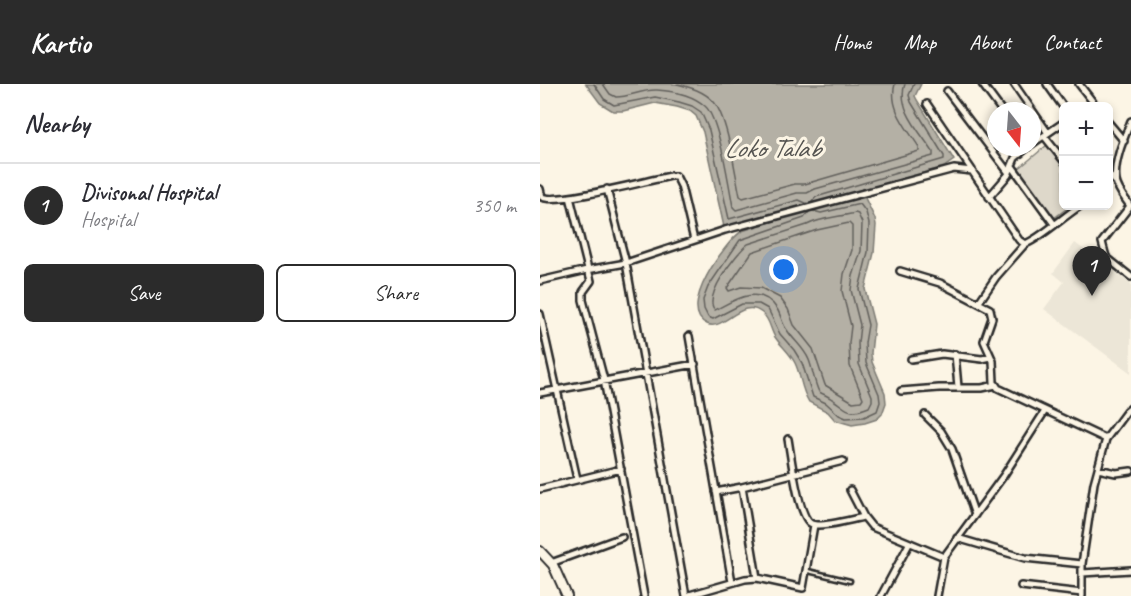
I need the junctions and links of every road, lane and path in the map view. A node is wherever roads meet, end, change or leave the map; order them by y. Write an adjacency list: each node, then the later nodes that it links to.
1 (982, 84): 6 (street)
2 (1014, 84): 13 (street)
3 (1047, 84): 7 (street)
4 (1079, 84): 8 (street)
5 (947, 91): 19 (street)
6 (995, 102)
7 (1060, 102)
8 (1093, 102)
9 (927, 104): 20 (street)
10 (1131, 122): 15 (street)
11 (1059, 126): 13 (street)
12 (1113, 126): 15 (street)
13 (1046, 135): 14 (street); 17 (street)
14 (1041, 138)
15 (1127, 138): 21 (street)
16 (1017, 156): 18 (street)
17 (1060, 156)
18 (1012, 166): 19 (street); 28 (street)
19 (1009, 173): 25 (street)
20 (976, 176): 25 (street); 29 (street)
21 (1115, 181): 26 (street)
22 (540, 189): 24 (street)
23 (607, 189): 24 (street); 29 (street); 31 (street)
24 (570, 197): 32 (street)
25 (989, 197): 30 (street)
26 (1131, 206): 34 (street)
27 (1074, 210): 28 (street)
28 (1054, 224): 30 (street)
29 (694, 240): 31 (street)
30 (1025, 244): 36 (street)
31 (626, 263): 32 (street); 43 (street)
32 (587, 270): 35 (street); 44 (street)
33 (900, 271): 36 (street)
34 (1131, 277)
35 (540, 282)
36 (979, 302): 40 (street)
37 (540, 314): 47 (street)
38 (689, 336): 42 (street)
39 (955, 354): 40 (street); 41 (street); 46 (street)
40 (991, 357): 45 (street)
41 (911, 359)
42 (694, 364): 43 (street); 64 (street)
43 (647, 374): 44 (street); 87 (street)
44 (604, 380): 47 (street); 56 (street)
45 (996, 385): 46 (street); 51 (street)
46 (958, 387): 48 (street)
47 (557, 390): 49 (street); 60 (street)
48 (901, 391)
49 (540, 393)
50 (1131, 408): 54 (street)
51 (1045, 411): 54 (street); 65 (street)
52 (925, 415): 65 (street)
53 (788, 439): 59 (street)
54 (1106, 439): 57 (street)
55 (843, 461): 59 (street)
56 (621, 468): 60 (street); 86 (street)
57 (1098, 469): 58 (street); 74 (street)
58 (1131, 471)
59 (795, 475): 61 (street); 67 (street)
60 (577, 479): 62 (street)
61 (742, 487): 64 (street); 78 (street)
62 (540, 489)
63 (850, 490): 66 (street)
64 (716, 492): 80 (street)
65 (975, 515): 69 (street)
66 (864, 517): 67 (street); 70 (street)
67 (814, 525): 76 (street)
68 (622, 537): 73 (street)
69 (957, 538): 72 (street); 74 (street)
70 (909, 544): 72 (street); 89 (street)
71 (540, 551): 73 (main road)
72 (944, 557): 90 (street)
73 (550, 563): 85 (main road)
74 (1082, 564): 77 (street)
75 (1131, 570): 77 (street)
76 (805, 571): 79 (lane); 82 (street)
77 (1082, 573): 84 (street)
78 (757, 578): 80 (street); 82 (street)
79 (850, 581)
80 (732, 582): 87 (street)
81 (1021, 586): 83 (street)
82 (803, 588): 88 (street)
83 (1041, 588): 84 (street); 91 (street)
84 (1082, 594)
85 (567, 596)
86 (644, 596)
87 (686, 596)
88 (804, 596)
89 (881, 596)
90 (937, 596)
91 (1041, 596)

